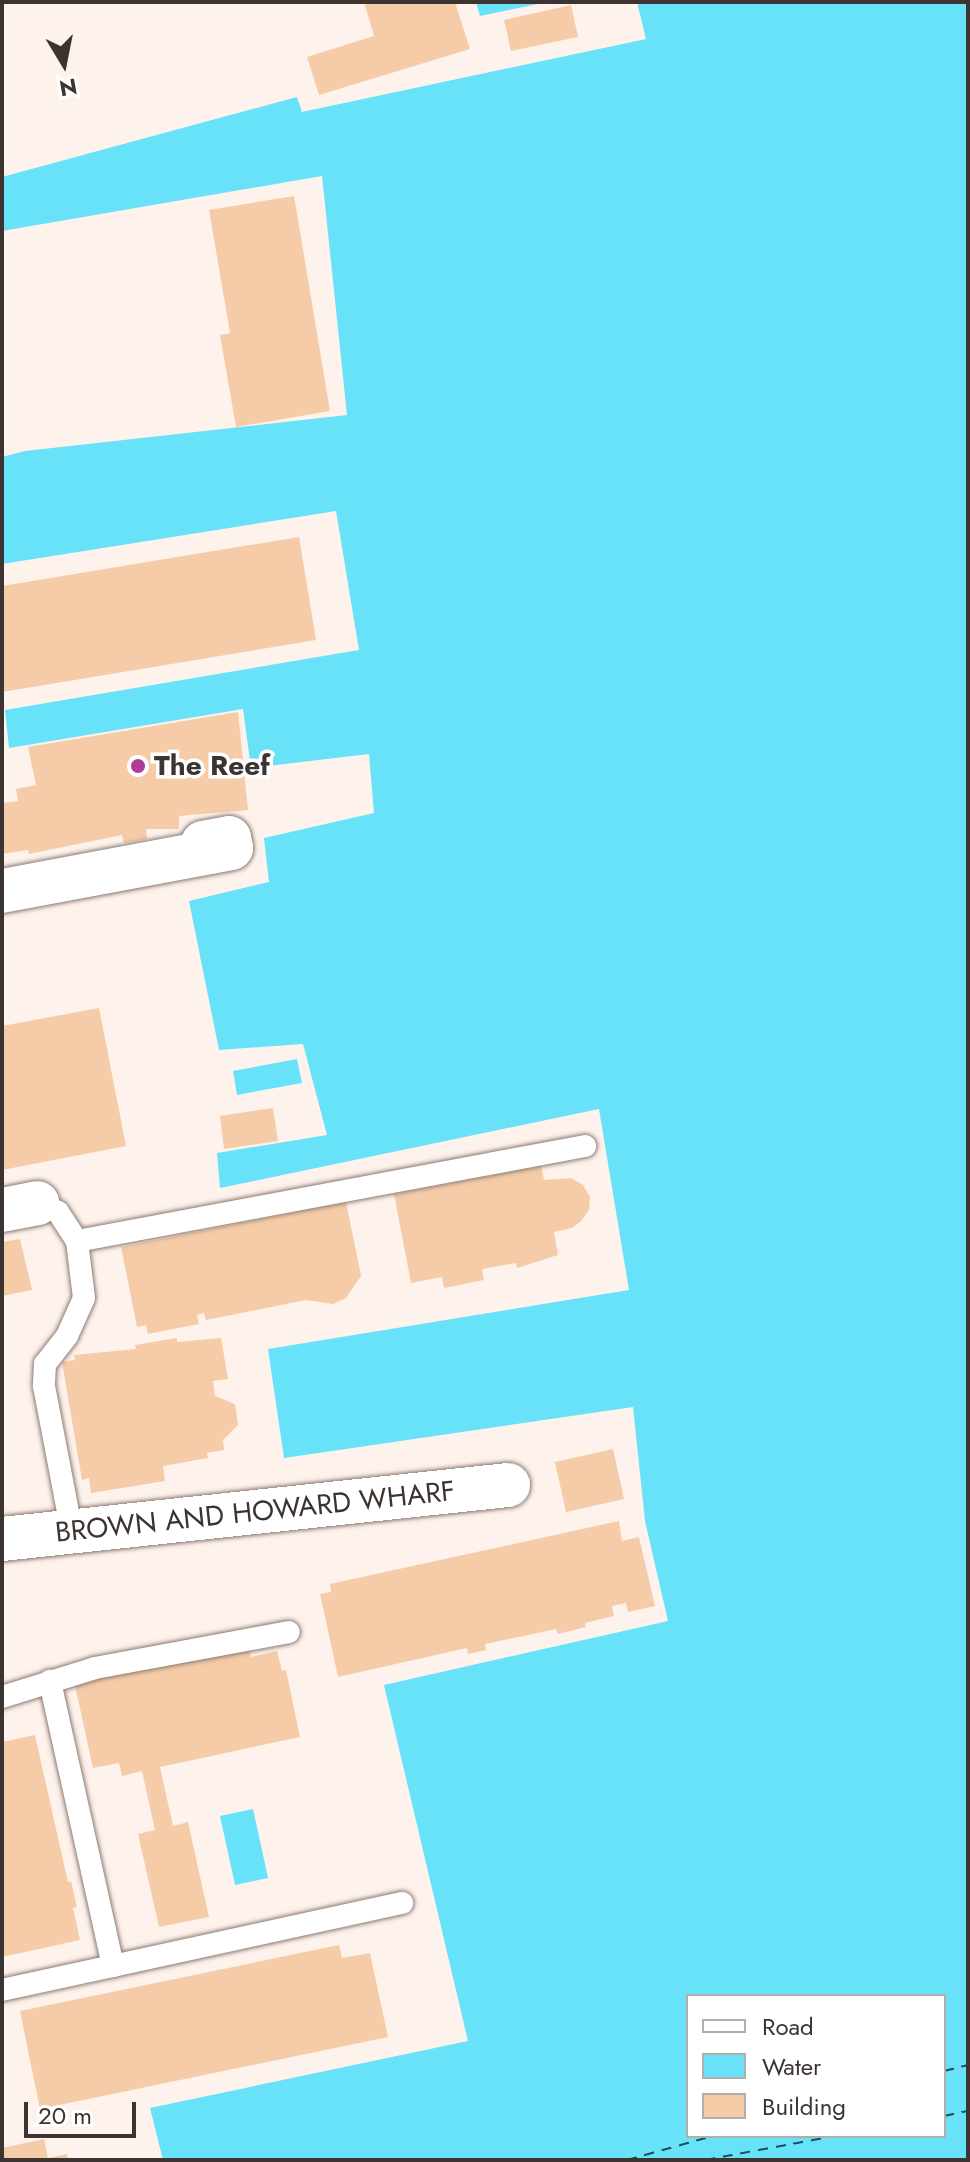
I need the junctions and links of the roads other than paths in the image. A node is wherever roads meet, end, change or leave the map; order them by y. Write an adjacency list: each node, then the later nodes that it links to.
1 (209, 852): 2 (street)
2 (2, 891)
3 (585, 1146): 5 (lane)
4 (20, 1206): 5 (lane)
5 (77, 1241): 7 (lane)
6 (508, 1485): 7 (street, BROWN AND HOWARD WHARF)
7 (72, 1533): 8 (street, BROWN AND HOWARD WHARF)
8 (2, 1539)
9 (289, 1632): 10 (lane)
10 (50, 1681): 11 (lane); 13 (lane)
11 (2, 1697)
12 (402, 1903): 13 (lane)
13 (113, 1966): 14 (lane)
14 (2, 1990)

